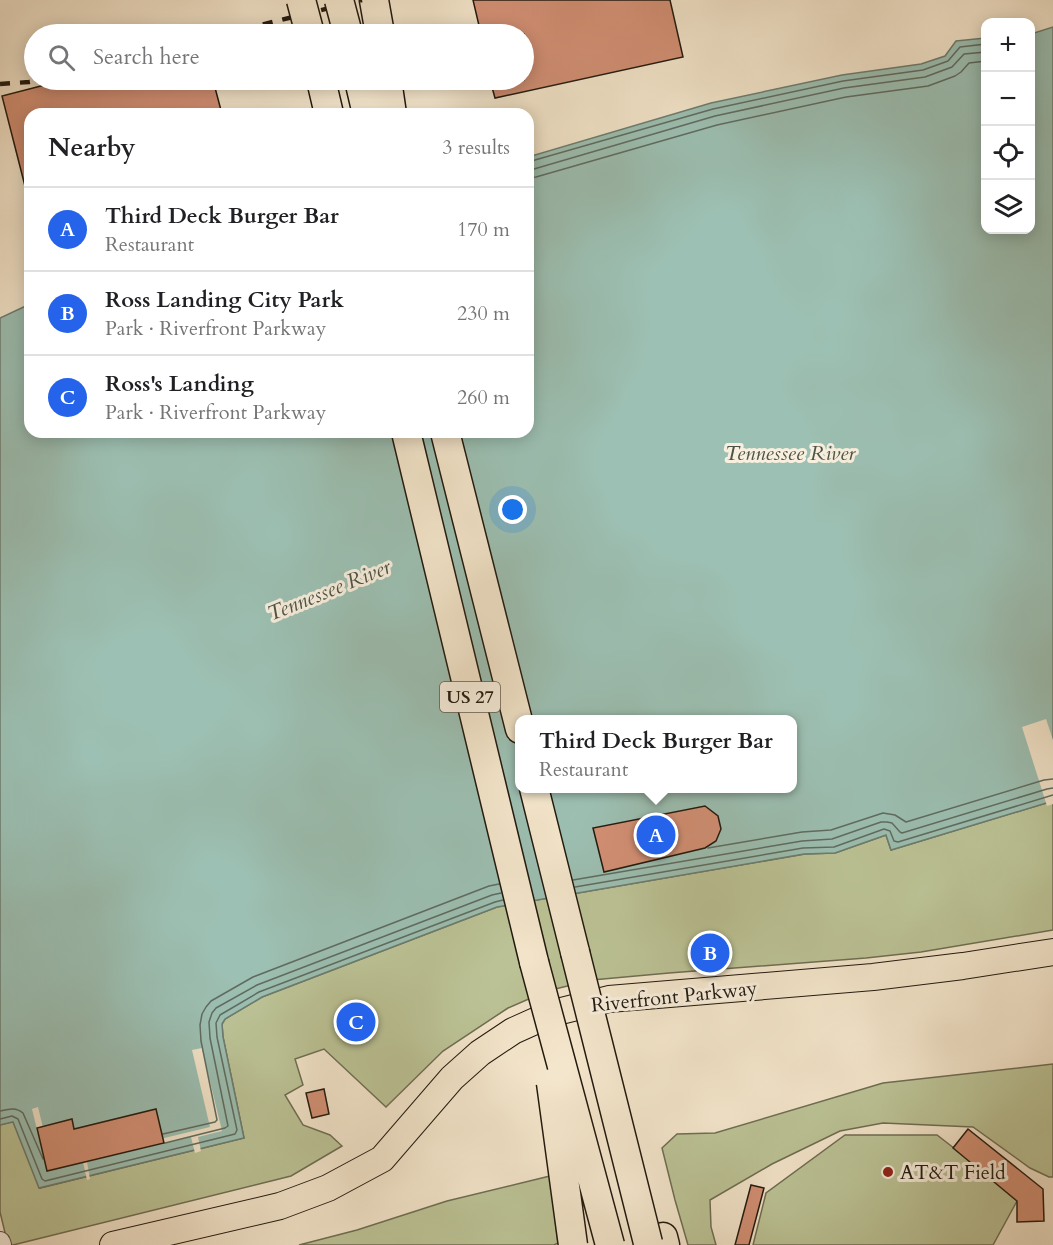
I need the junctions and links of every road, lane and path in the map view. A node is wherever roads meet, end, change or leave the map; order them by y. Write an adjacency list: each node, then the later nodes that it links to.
1 (301, 0): 4 (highway, bridge)
2 (339, 0): 5 (highway, bridge)
3 (374, 0): 6 (highway)
4 (307, 24)
5 (345, 24)
6 (378, 24)
7 (323, 90): 10 (highway)
8 (361, 90): 11 (highway)
9 (388, 90): 12 (highway)
10 (328, 108)
11 (366, 108)
12 (391, 108)
13 (407, 438): 18 (highway, US 27)
14 (446, 438): 15 (highway, US 27)
15 (516, 715)
16 (535, 793): 19 (highway, bridge)
17 (1053, 952): 20 (main road, Riverfront Parkway)
18 (534, 962): 21 (highway, bridge); 22 (highway, US 27, bridge)
19 (656, 1242)
20 (113, 1245)
21 (573, 1245)
22 (610, 1245)

